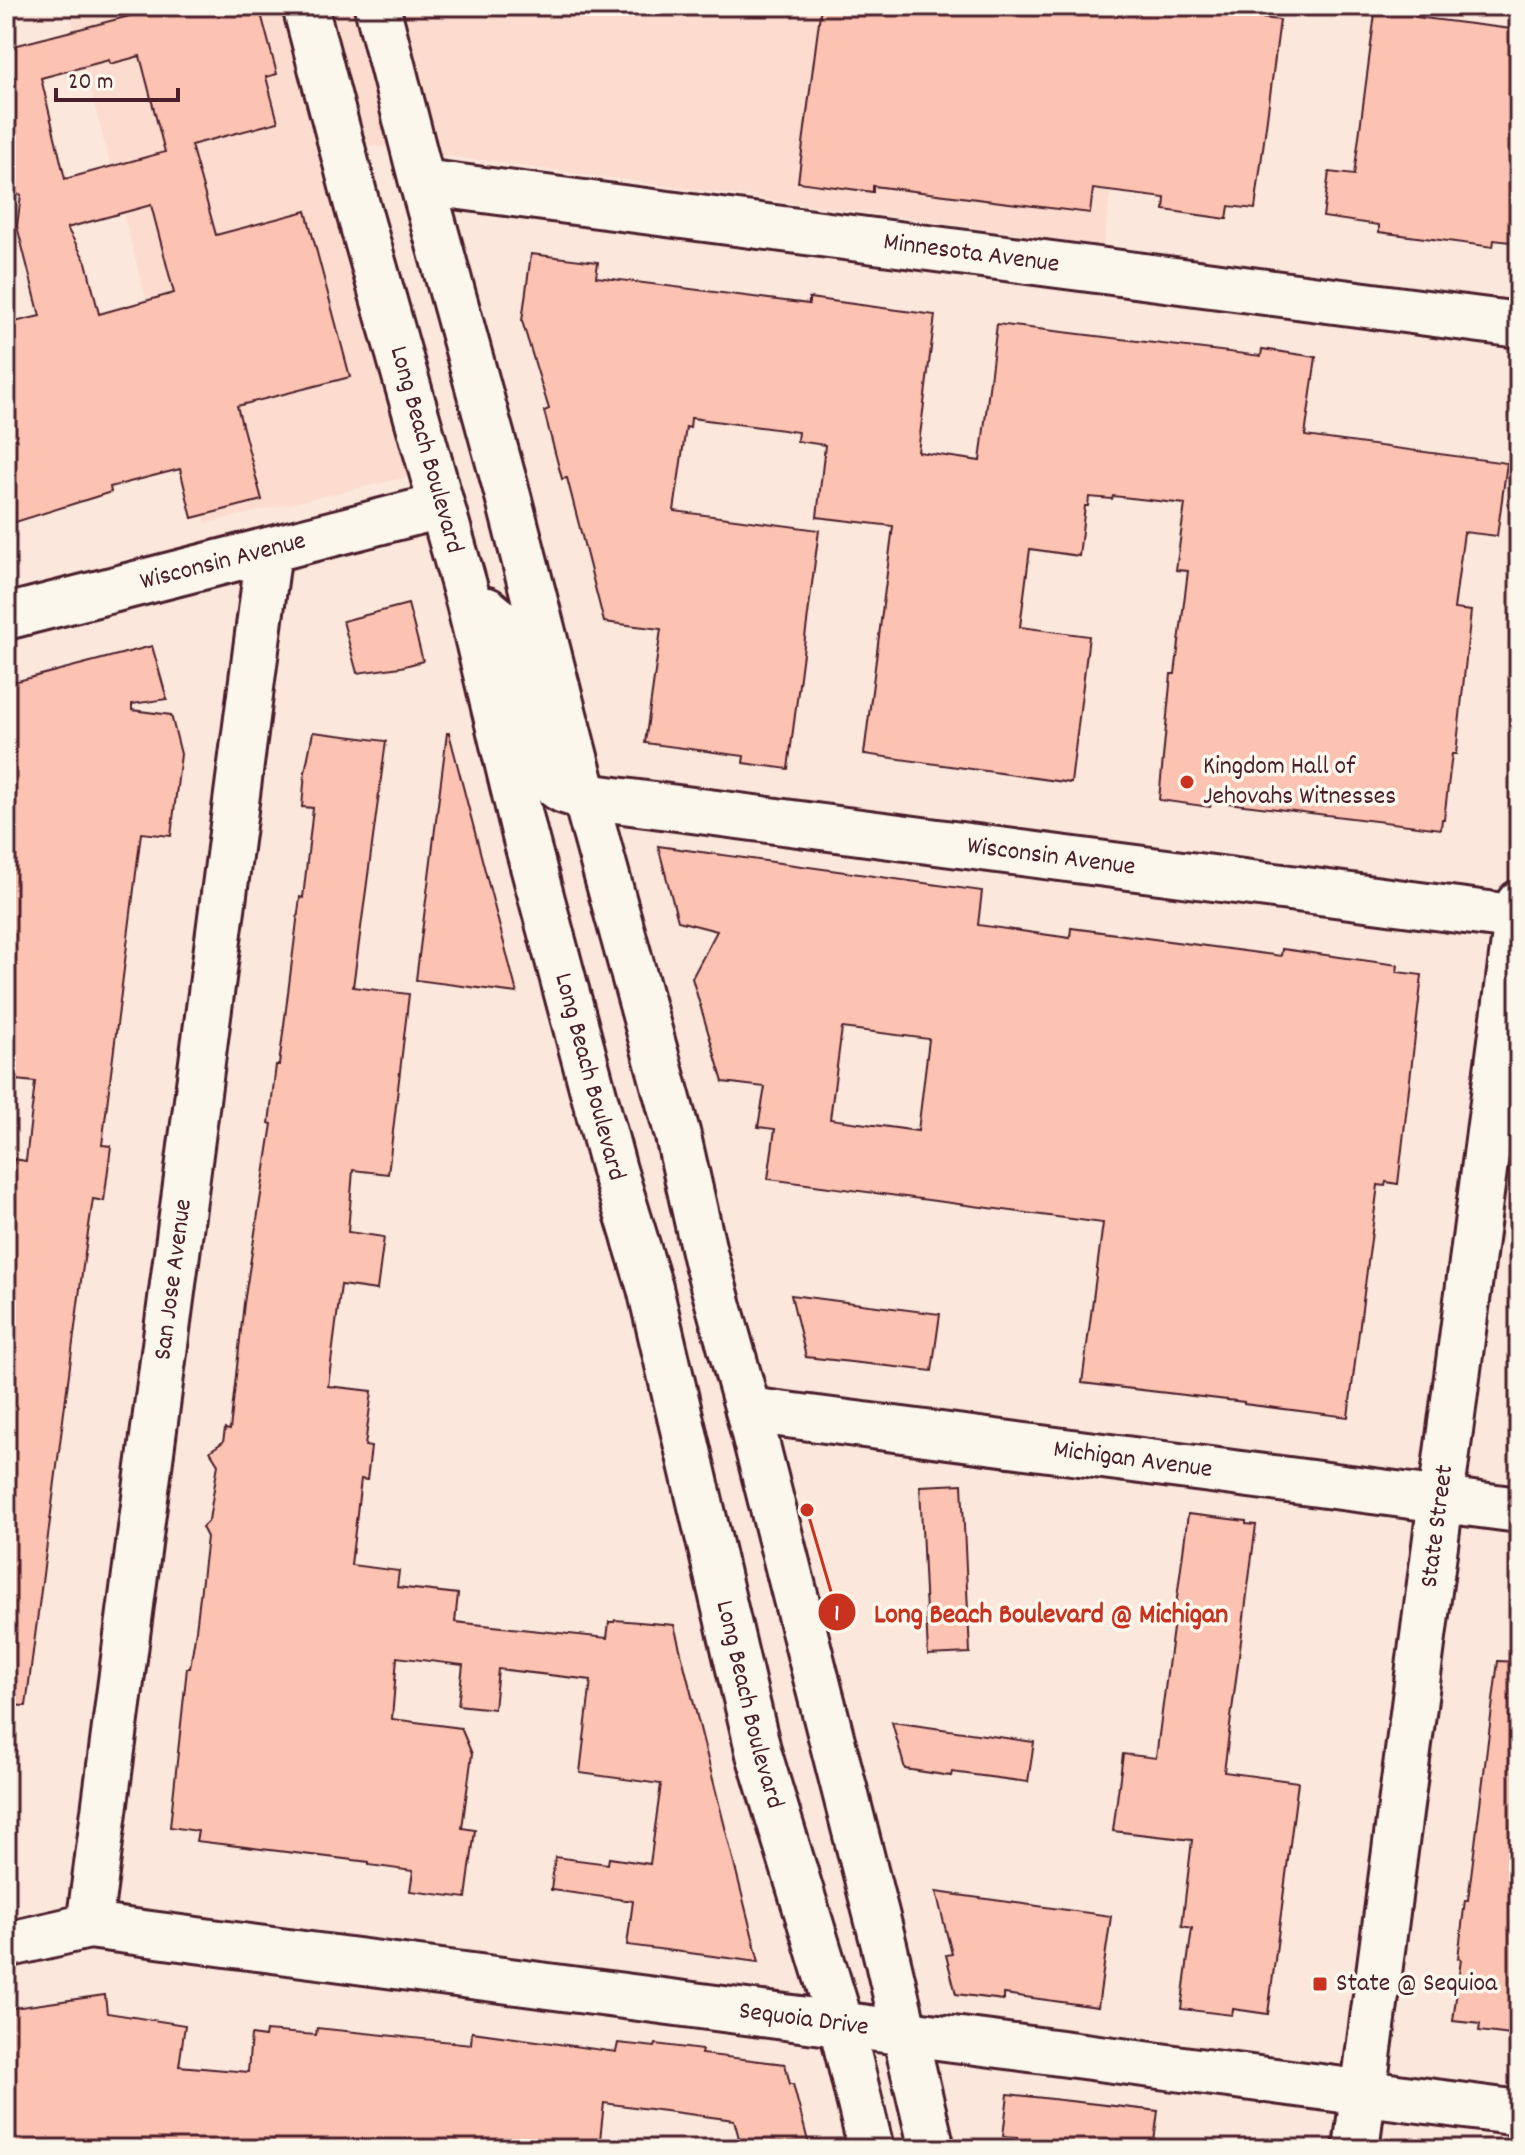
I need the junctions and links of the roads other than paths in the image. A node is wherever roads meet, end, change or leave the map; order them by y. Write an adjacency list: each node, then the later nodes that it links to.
1 (305, 6): 5 (street, Long Beach Boulevard)
2 (377, 6): 3 (street)
3 (422, 182): 4 (street, Minnesota Avenue); 9 (street)
4 (1519, 325)
5 (441, 506): 6 (street, Wisconsin Avenue); 7 (street, Long Beach Boulevard)
6 (269, 550): 8 (street, Wisconsin Avenue); 14 (street, San Jose Avenue)
7 (469, 603): 9 (street, Wisconsin Avenue); 16 (street, Long Beach Boulevard)
8 (6, 617)
9 (585, 796): 10 (street, Wisconsin Avenue); 11 (street)
10 (1518, 913): 12 (street, State Street)
11 (748, 1410): 12 (street, Michigan Avenue); 17 (street)
12 (1441, 1500): 13 (street, Michigan Avenue); 18 (street, State Street)
13 (1519, 1510)
14 (89, 1926): 15 (street); 16 (street, Sequoia Drive)
15 (6, 1945)
16 (841, 2024): 17 (street, Sequoia Drive); 20 (street, Long Beach Boulevard)
17 (904, 2032): 18 (street, Sequoia Drive); 21 (street)
18 (1363, 2093): 19 (street, Sequoia Drive); 22 (street, State Street)
19 (1519, 2113)
20 (871, 2149)
21 (932, 2149)
22 (1356, 2149)

